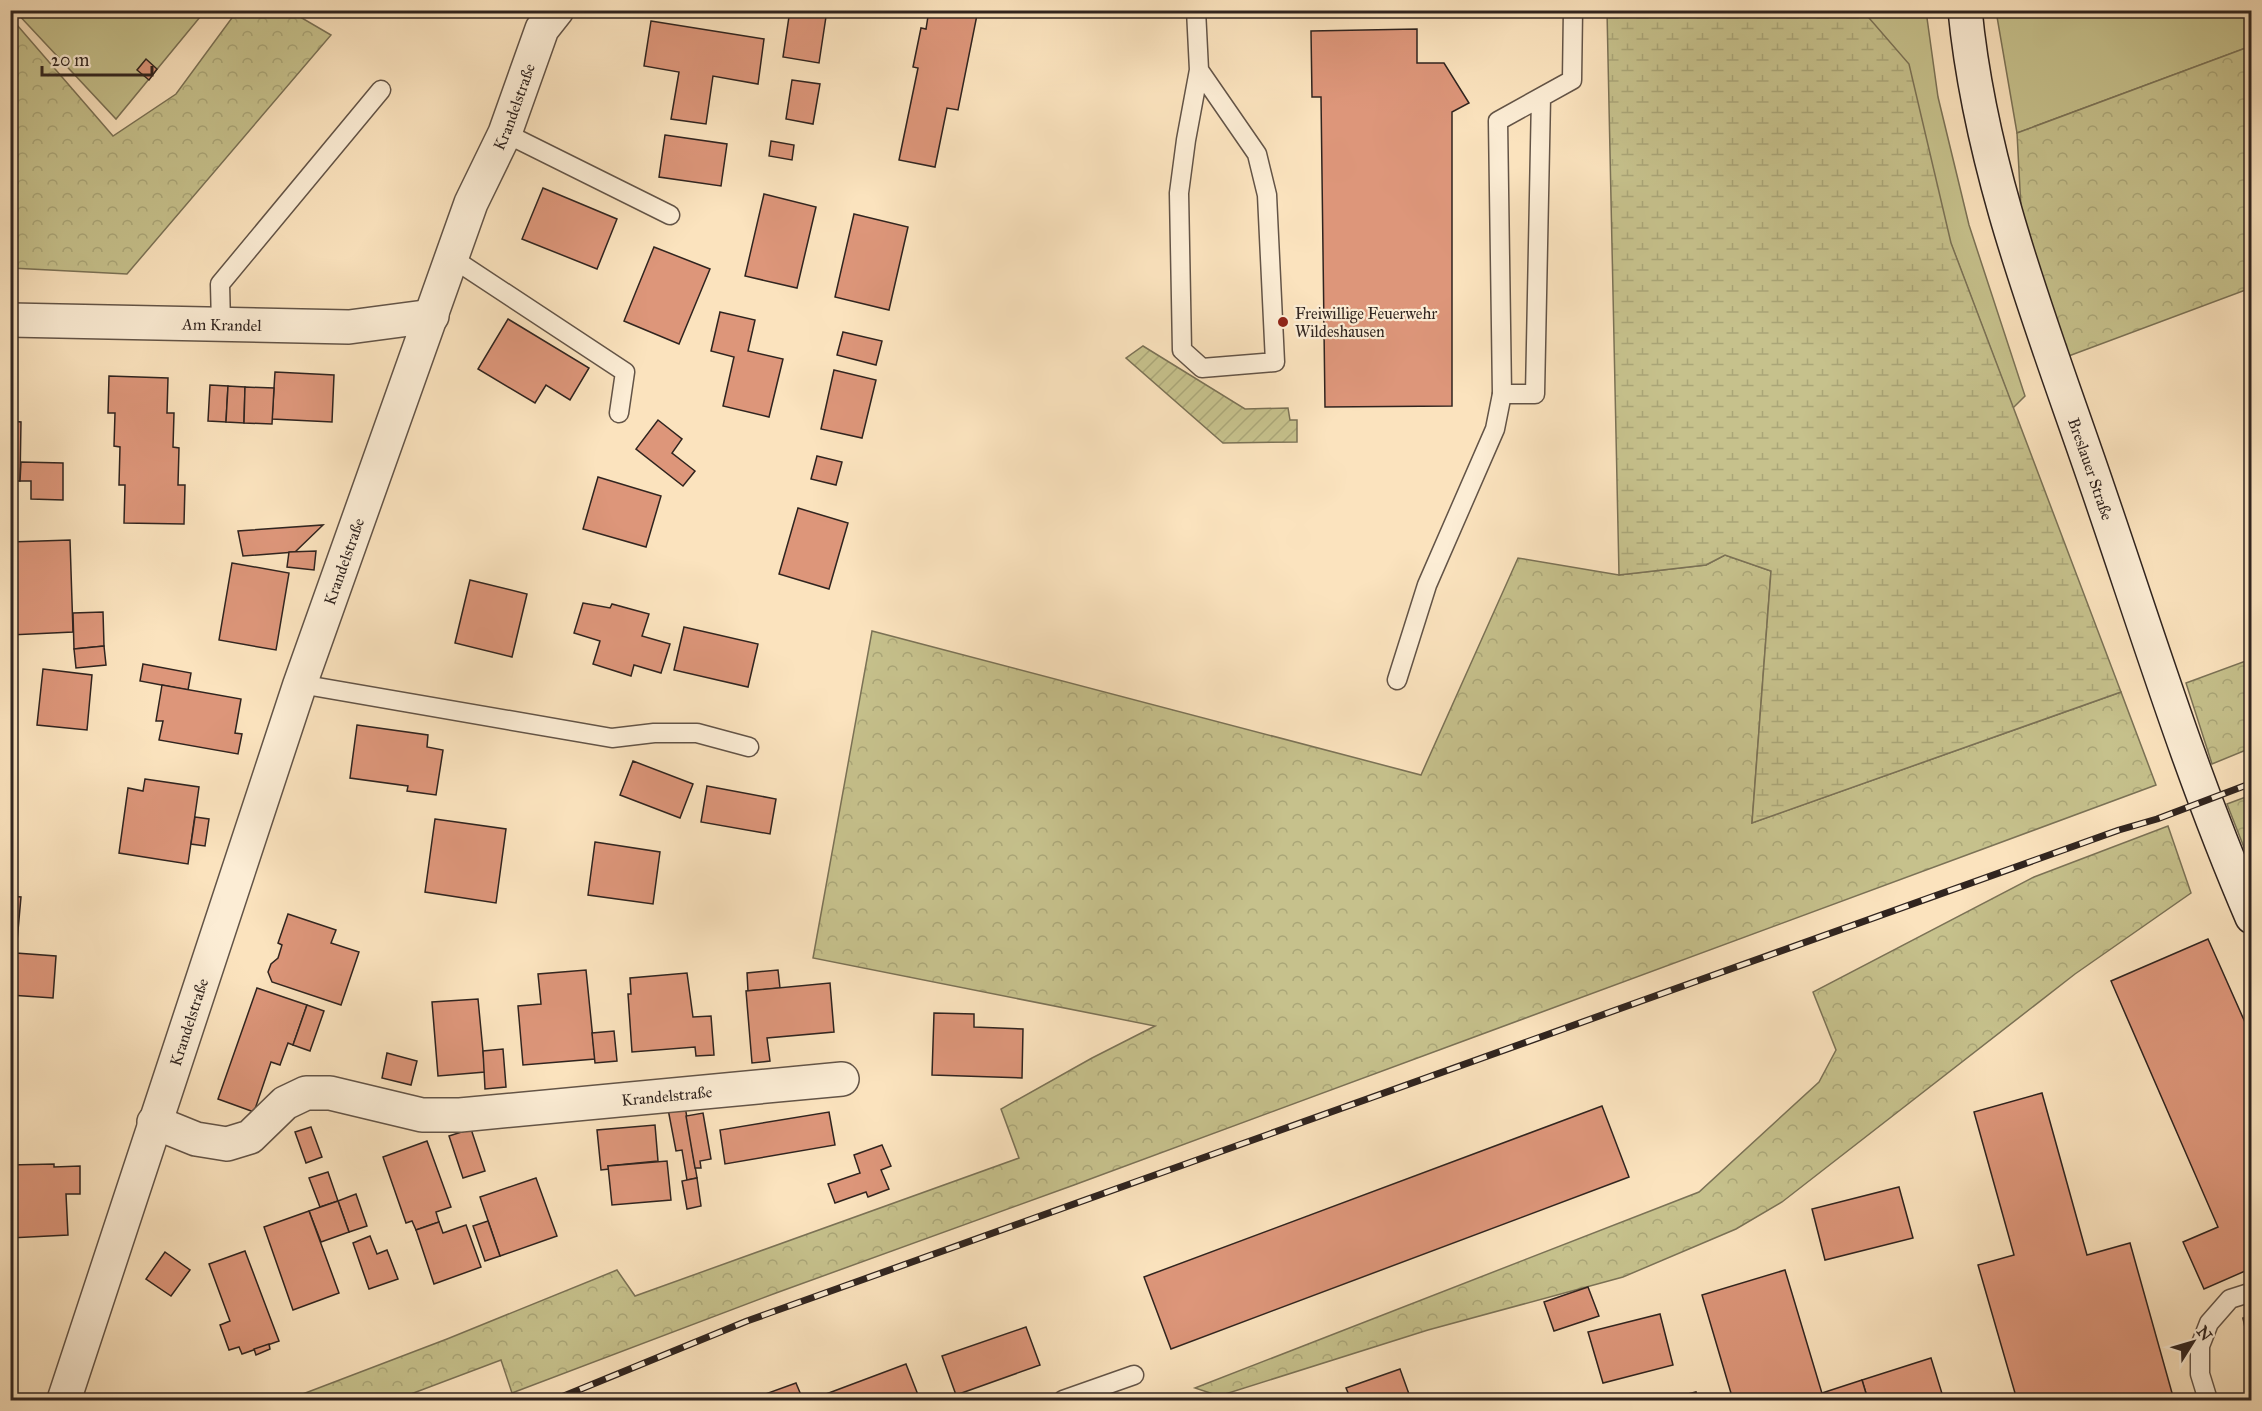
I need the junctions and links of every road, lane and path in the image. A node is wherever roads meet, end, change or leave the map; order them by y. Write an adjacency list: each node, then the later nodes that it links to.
1 (557, 10): 8 (street, Krandelstraße)
2 (1196, 10): 5 (lane)
3 (1573, 10): 7 (lane)
4 (1965, 10): 19 (street, Breslauer Straße)
5 (1199, 70): 5 (lane)
6 (381, 90): 13 (lane)
7 (1541, 97): 14 (lane); 14 (lane)
8 (505, 133): 9 (lane); 10 (street, Krandelstraße)
9 (670, 215)
10 (452, 258): 11 (street, Krandelstraße); 15 (lane)
11 (432, 316): 13 (street, Am Krandel); 17 (street, Krandelstraße)
12 (10, 320): 13 (street, Am Krandel)
13 (221, 324)
14 (1502, 394): 16 (lane)
15 (619, 413)
16 (1397, 680)
17 (300, 684): 18 (lane); 21 (street, Krandelstraße)
18 (749, 747)
19 (2252, 917)
20 (842, 1079): 21 (street, Krandelstraße)
21 (154, 1122): 24 (street, Krandelstraße)
22 (2252, 1292): 26 (lane)
23 (1134, 1375): 25 (lane)
24 (64, 1401)
25 (1063, 1401)
26 (2208, 1401)

